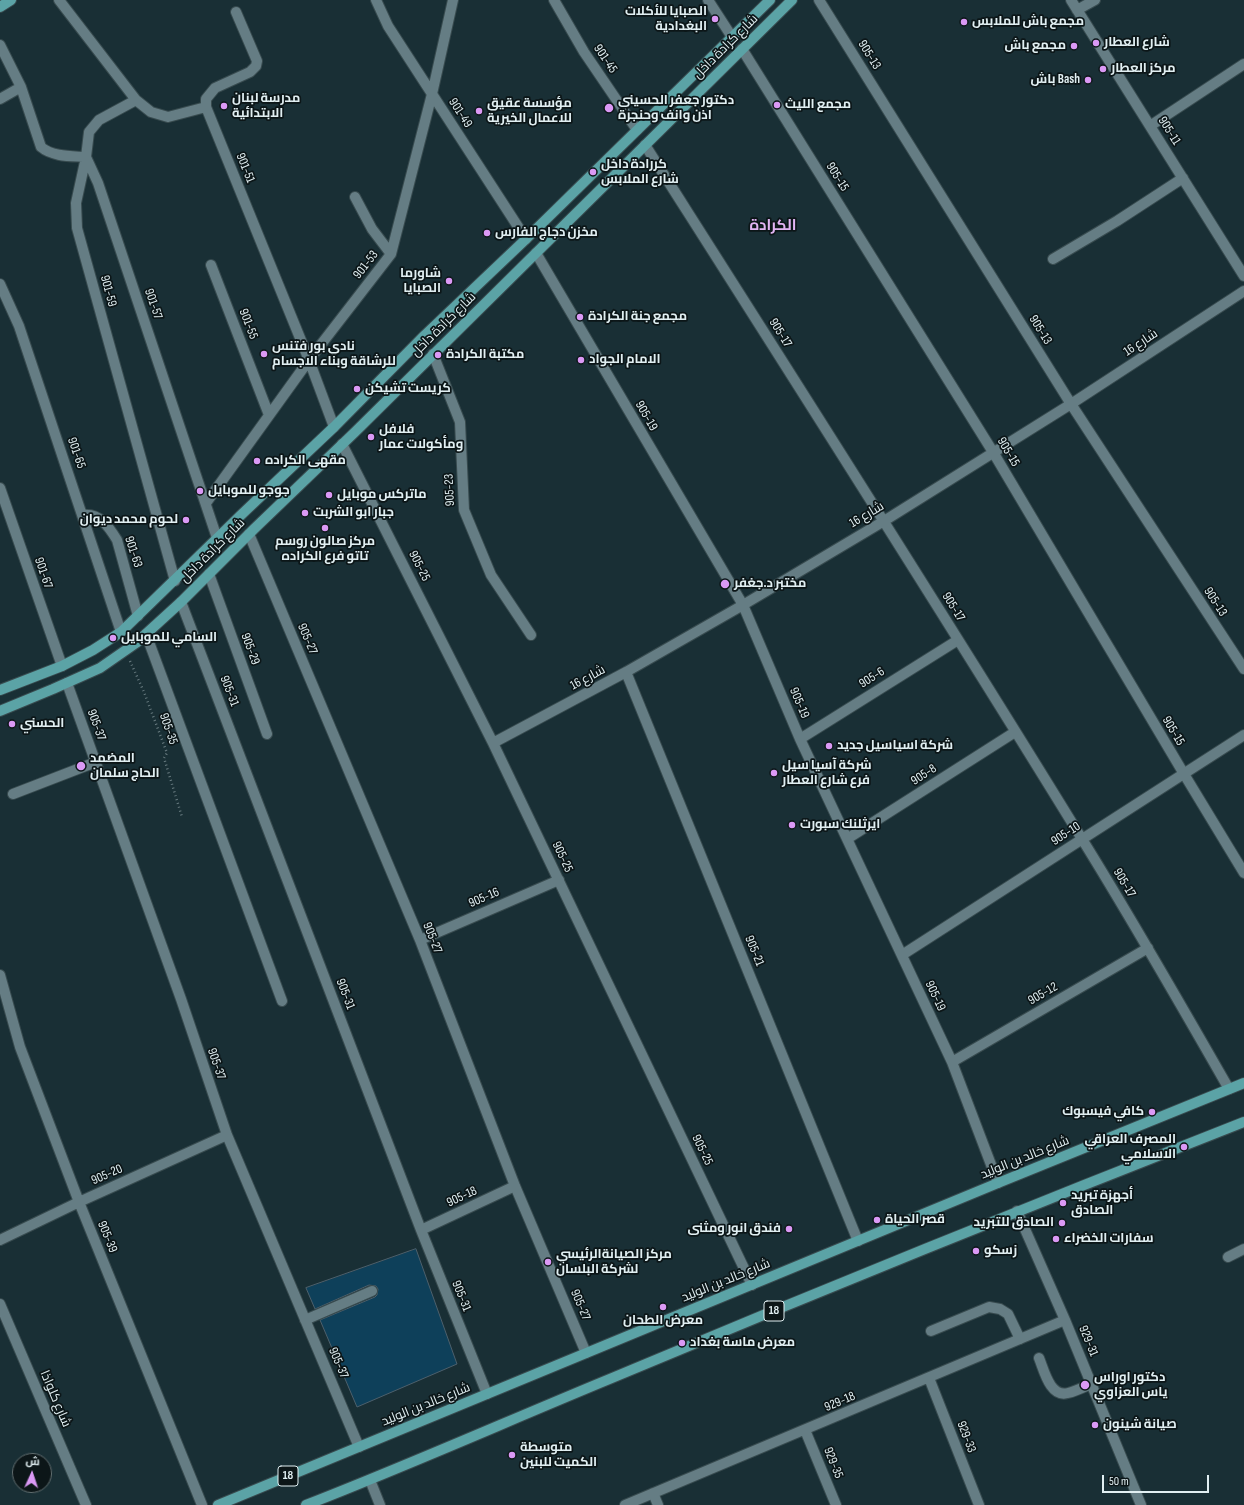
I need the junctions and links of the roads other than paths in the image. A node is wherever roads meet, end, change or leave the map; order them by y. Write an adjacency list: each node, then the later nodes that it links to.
1 (11, 0): 12 (main road)
2 (60, 0): 22 (street)
3 (376, 0): 20 (street, 901-49)
4 (453, 0): 20 (street, 901-53)
5 (554, 0): 25 (street, 901-45)
6 (708, 0): 15 (street)
7 (770, 0): 15 (main road, شارع كرادة داخل)
8 (792, 0): 17 (main road, شارع كرادة داخل)
9 (820, 0): 40 (street, 905-13)
10 (1071, 0): 13 (street, 905-11)
11 (1094, 0): 13 (street)
12 (0, 7)
13 (1077, 10): 24 (street, 905-11)
14 (236, 12): 23 (street)
15 (732, 37): 25 (main road, شارع كرادة داخل)
16 (0, 45): 19 (street)
17 (742, 49): 26 (main road, شارع كرادة داخل); 44 (street, 905-15)
18 (1244, 64): 24 (street)
19 (21, 87): 21 (street); 27 (street)
20 (432, 94): 30 (street, 901-49); 32 (street, 901-53)
21 (0, 98)
22 (136, 100): 23 (street); 27 (street)
23 (206, 107): 39 (street, 901-51)
24 (1150, 126): 28 (street, 905-11)
25 (637, 130): 30 (main road, شارع كرادة داخل)
26 (645, 145): 31 (main road, شارع كرادة داخل); 48 (street, 905-17)
27 (86, 157): 46 (street, 901-57); 52 (street, 901-59)
28 (1183, 178): 33 (street); 35 (street, 905-11)
29 (354, 197): 32 (street)
30 (526, 239): 42 (main road, شارع كرادة داخل)
31 (536, 253): 38 (main road, شارع كرادة داخل); 54 (street, 905-19)
32 (391, 254): 39 (street, 901-53)
33 (1053, 259)
34 (211, 265): 41 (street, 901-55)
35 (1244, 276)
36 (0, 284): 47 (street, 901-65)
37 (1244, 291): 40 (street, شارع 16)
38 (433, 354): 43 (main road, شارع كرادة داخل); 58 (street, 905-23)
39 (309, 360): 41 (street, 901-53); 42 (street, 901-51)
40 (1070, 404): 44 (street, شارع 16); 61 (street, 905-13)
41 (269, 415): 46 (street, 901-53)
42 (334, 427): 50 (main road, شارع كرادة داخل)
43 (342, 444): 49 (main road, شارع كرادة داخل); 70 (street, 905-25)
44 (993, 452): 48 (street, شارع 16); 72 (street, 905-15)
45 (0, 488): 60 (street, 901-67)
46 (206, 503): 50 (street, 901-57)
47 (83, 515): 55 (street, 901-63); 56 (street, 901-65)
48 (884, 521): 54 (street, شارع 16); 59 (street, 905-17)
49 (249, 534): 51 (main road, شارع كرادة داخل); 78 (street, 905-27)
50 (217, 538): 52 (main road, شارع كرادة داخل)
51 (208, 574): 53 (main road, شارع كرادة داخل); 67 (street, 905-29)
52 (174, 581): 55 (main road, شارع كرادة داخل)
53 (181, 602): 57 (main road, شارع كرادة داخل); 92 (street, 905-31)
54 (743, 605): 62 (street, شارع 16); 69 (street, 905-19)
55 (138, 616): 56 (main road, شارع كرادة داخل)
56 (122, 632): 60 (main road, شارع كرادة داخل)
57 (146, 634): 63 (main road, شارع كرادة داخل); 82 (street)
58 (531, 635)
59 (958, 640): 66 (street, 905-17); 69 (street, 905-6)
60 (62, 666): 64 (main road, شارع كرادة داخل)
61 (1244, 669)
62 (626, 672): 70 (street, شارع 16); 94 (street, 905-21)
63 (67, 683): 65 (main road, شارع كرادة داخل); 71 (street, 905-37)
64 (0, 690)
65 (0, 711)
66 (1015, 732): 74 (street, 905-8); 75 (street, 905-17)
67 (267, 734)
68 (1244, 735): 72 (street, 905-10)
69 (800, 739): 74 (street, 905-19)
70 (493, 743): 77 (street, 905-25)
71 (96, 762): 73 (street); 87 (street, 905-37)
72 (1184, 774): 75 (street, 905-10); 76 (street, 905-15)
73 (13, 794)
74 (847, 839): 80 (street, 905-19)
75 (1082, 839): 79 (street, 905-17); 80 (street, 905-10)
76 (1244, 873)
77 (558, 880): 78 (street, 905-16); 97 (street, 905-25)
78 (420, 940): 89 (street, 905-27)
79 (1148, 948): 83 (street, 905-12); 85 (street, 905-17)
80 (902, 955): 83 (street, 905-19)
81 (0, 975): 90 (street, 905-39)
82 (282, 1001)
83 (952, 1062): 88 (street, 905-19)
84 (1244, 1083): 85 (main road, شارع خالد بن الوليد / 18)
85 (1229, 1089): 88 (main road, شارع خالد بن الوليد / 18)
86 (1244, 1122): 91 (main road, 18)
87 (227, 1135): 90 (street, 905-20); 100 (street, 905-37)
88 (998, 1183): 94 (main road, شارع خالد بن الوليد / 18)
89 (515, 1186): 92 (street, 905-18); 104 (street, 905-27)
90 (79, 1202): 93 (street, 905-20); 114 (street, 905-39)
91 (1017, 1211): 101 (street, 929-31); 111 (main road, 18)
92 (422, 1230): 108 (street, 905-31)
93 (0, 1240)
94 (858, 1241): 97 (main road, شارع خالد بن الوليد / 18)
95 (1244, 1248): 96 (street)
96 (1228, 1257)
97 (752, 1285): 104 (main road, شارع خالد بن الوليد / 18)
98 (372, 1291): 100 (street)
99 (0, 1304): 113 (street, شارع كلواذا)
100 (306, 1320): 110 (street, 905-37)
101 (1065, 1320): 103 (street, 929-18); 107 (street, 929-31)
102 (931, 1330): 103 (street)
103 (1020, 1340): 106 (street, 929-18)
104 (586, 1353): 108 (main road, شارع خالد بن الوليد / 18)
105 (1039, 1358): 107 (street)
106 (929, 1378): 109 (street, 929-18); 121 (street, 929-33)
107 (1091, 1384): 122 (street, 929-31)
108 (487, 1394): 110 (main road, شارع خالد بن الوليد / 18)
109 (806, 1430): 112 (street, 929-18); 120 (street, 929-35)
110 (359, 1447): 115 (main road, شارع خالد بن الوليد / 18)
111 (370, 1480): 116 (main road, 18); 117 (street)
112 (653, 1493): 118 (street, 929-18); 119 (street)
113 (86, 1505)
114 (202, 1505)
115 (218, 1505)
116 (306, 1505)
117 (380, 1505)
118 (625, 1505)
119 (658, 1505)
120 (836, 1505)
121 (978, 1505)
122 (1141, 1505)

